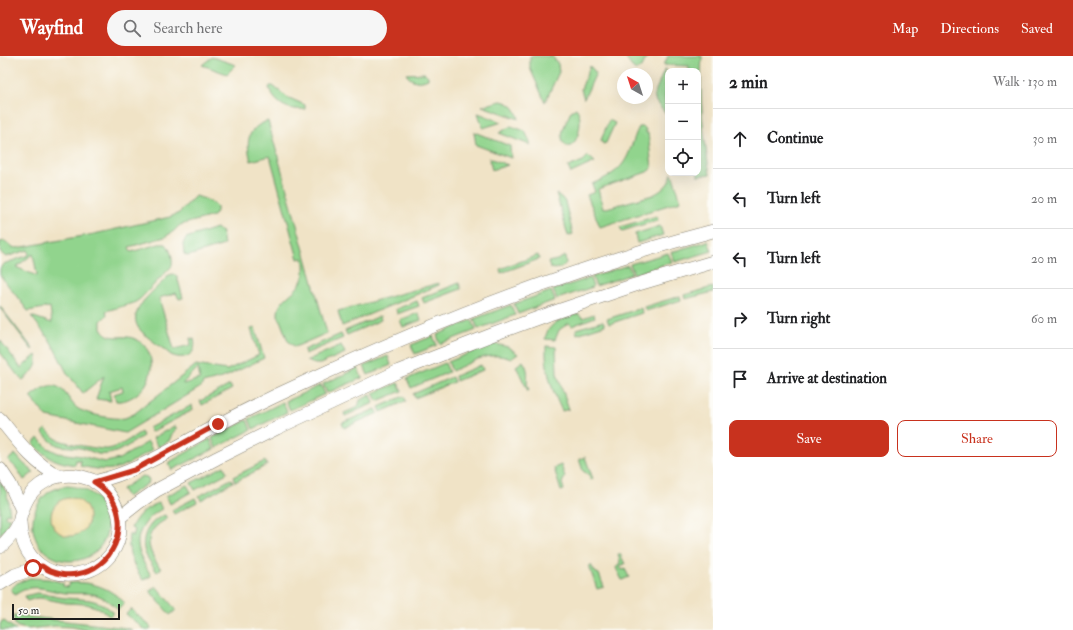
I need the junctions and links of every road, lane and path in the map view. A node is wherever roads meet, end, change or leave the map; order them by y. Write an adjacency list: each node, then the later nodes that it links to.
1 (713, 231): 6 (street)
2 (713, 262): 8 (street)
3 (0, 419): 5 (street)
4 (0, 469): 7 (street)
5 (59, 476): 6 (street); 7 (street)
6 (94, 482): 8 (street)
7 (21, 516): 9 (street); 10 (street)
8 (119, 518): 10 (street)
9 (0, 547)
10 (42, 566): 11 (street)
11 (0, 584)

